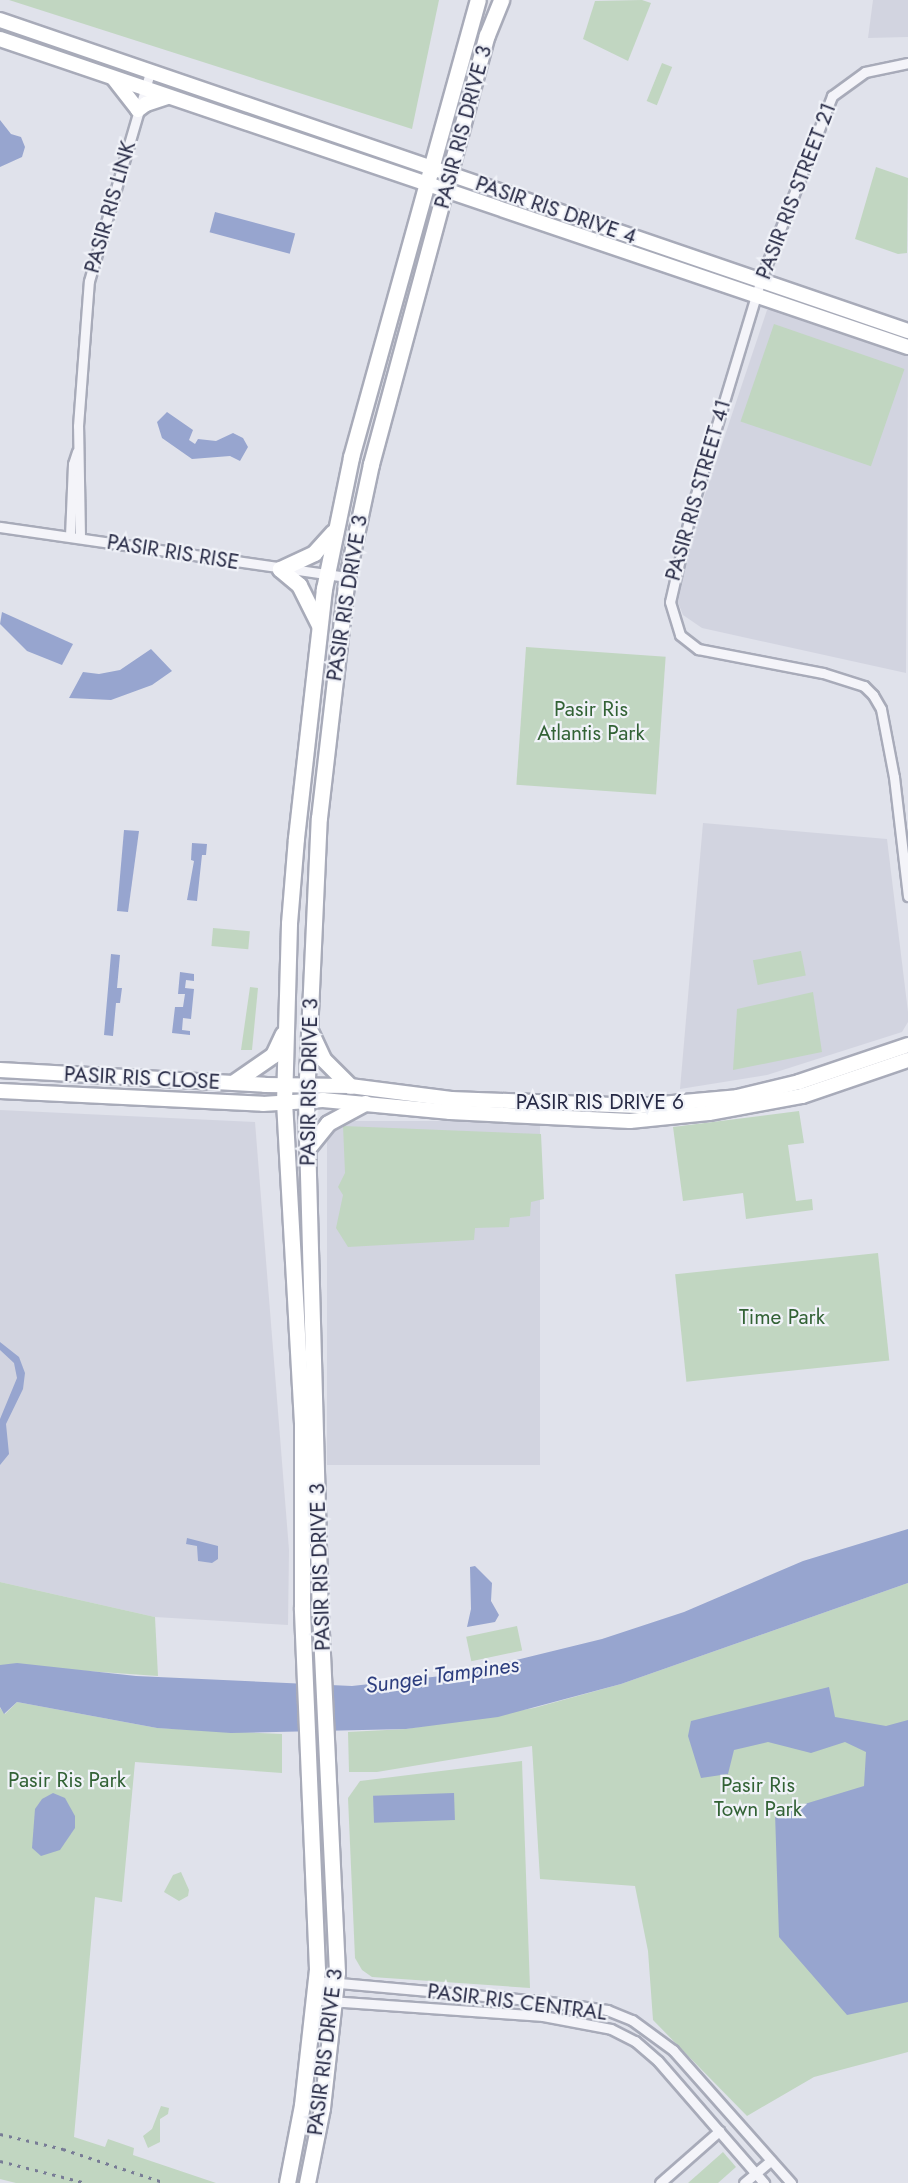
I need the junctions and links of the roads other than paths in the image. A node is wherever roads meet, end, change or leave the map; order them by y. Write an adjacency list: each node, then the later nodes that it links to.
1 (478, 0): 11 (main road, PASIR RIS DRIVE 3)
2 (501, 0): 12 (main road, PASIR RIS DRIVE 3)
3 (0, 20): 6 (street, PASIR RIS DRIVE 4)
4 (0, 39): 7 (street, PASIR RIS DRIVE 4)
5 (908, 63): 15 (street, PASIR RIS STREET 21)
6 (150, 72): 8 (street, PASIR RIS LINK); 11 (street, PASIR RIS DRIVE 4)
7 (113, 78): 8 (street, PASIR RIS DRIVE 4); 10 (street)
8 (145, 90): 9 (street, PASIR RIS DRIVE 4); 10 (street, PASIR RIS LINK)
9 (168, 97): 10 (street); 13 (street, PASIR RIS DRIVE 4)
10 (138, 110): 21 (street, PASIR RIS LINK)
11 (433, 168): 12 (street, PASIR RIS DRIVE 4); 13 (main road, PASIR RIS DRIVE 3)
12 (451, 174): 14 (main road, PASIR RIS DRIVE 3); 15 (street, PASIR RIS DRIVE 4)
13 (428, 186): 14 (street, PASIR RIS DRIVE 4); 20 (main road, PASIR RIS DRIVE 3)
14 (446, 193): 16 (street, PASIR RIS DRIVE 4); 24 (main road, PASIR RIS DRIVE 3)
15 (761, 279): 16 (street, PASIR RIS STREET 21); 17 (street, PASIR RIS DRIVE 4)
16 (756, 296): 18 (street, PASIR RIS DRIVE 4); 26 (street, PASIR RIS STREET 41)
17 (908, 330)
18 (908, 347)
19 (0, 527): 21 (street, PASIR RIS RISE)
20 (336, 529): 22 (main road); 23 (main road, PASIR RIS DRIVE 3)
21 (75, 537): 22 (street, PASIR RIS RISE)
22 (280, 569): 23 (street, PASIR RIS RISE); 25 (main road)
23 (326, 573): 24 (street, PASIR RIS RISE); 25 (main road, PASIR RIS DRIVE 3)
24 (347, 576): 27 (main road, PASIR RIS DRIVE 3)
25 (319, 625): 28 (main road, PASIR RIS DRIVE 3)
26 (908, 896)
27 (308, 1028): 35 (main road); 37 (main road, PASIR RIS DRIVE 3)
28 (286, 1029): 33 (main road); 34 (main road, PASIR RIS DRIVE 3)
29 (908, 1045): 35 (street, PASIR RIS DRIVE 6)
30 (908, 1060): 40 (street, PASIR RIS DRIVE 6)
31 (0, 1070): 32 (street, PASIR RIS CLOSE)
32 (163, 1077): 33 (street, PASIR RIS CLOSE); 38 (street)
33 (234, 1082): 34 (street, PASIR RIS CLOSE)
34 (284, 1085): 37 (street, PASIR RIS DRIVE 6); 39 (main road, PASIR RIS DRIVE 3)
35 (350, 1086): 37 (street, PASIR RIS DRIVE 6)
36 (0, 1091): 38 (street, PASIR RIS CLOSE)
37 (306, 1093): 39 (street, PASIR RIS DRIVE 6); 40 (street, PASIR RIS DRIVE 6); 41 (main road, PASIR RIS DRIVE 3)
38 (161, 1099): 39 (street, PASIR RIS CLOSE)
39 (284, 1102): 43 (main road, PASIR RIS DRIVE 3)
40 (365, 1103): 41 (main road)
41 (307, 1149): 42 (main road, PASIR RIS DRIVE 3)
42 (327, 1736): 43 (main road); 45 (main road, PASIR RIS DRIVE 3)
43 (308, 1737): 44 (main road, PASIR RIS DRIVE 3)
44 (317, 1981): 45 (street, PASIR RIS CENTRAL); 46 (main road, PASIR RIS DRIVE 3)
45 (337, 1982): 47 (main road, PASIR RIS DRIVE 3); 49 (street, PASIR RIS CENTRAL)
46 (315, 2000): 47 (street, PASIR RIS CENTRAL); 51 (main road, PASIR RIS DRIVE 3)
47 (336, 2002): 48 (street, PASIR RIS CENTRAL); 52 (main road, PASIR RIS DRIVE 3)
48 (719, 2131): 50 (street, PASIR RIS CENTRAL); 53 (street)
49 (771, 2160): 50 (street); 56 (street, PASIR RIS CENTRAL)
50 (755, 2174): 54 (street); 55 (street, PASIR RIS CENTRAL)
51 (287, 2183)
52 (306, 2183)
53 (660, 2183)
54 (744, 2183)
55 (764, 2183)
56 (791, 2183)

